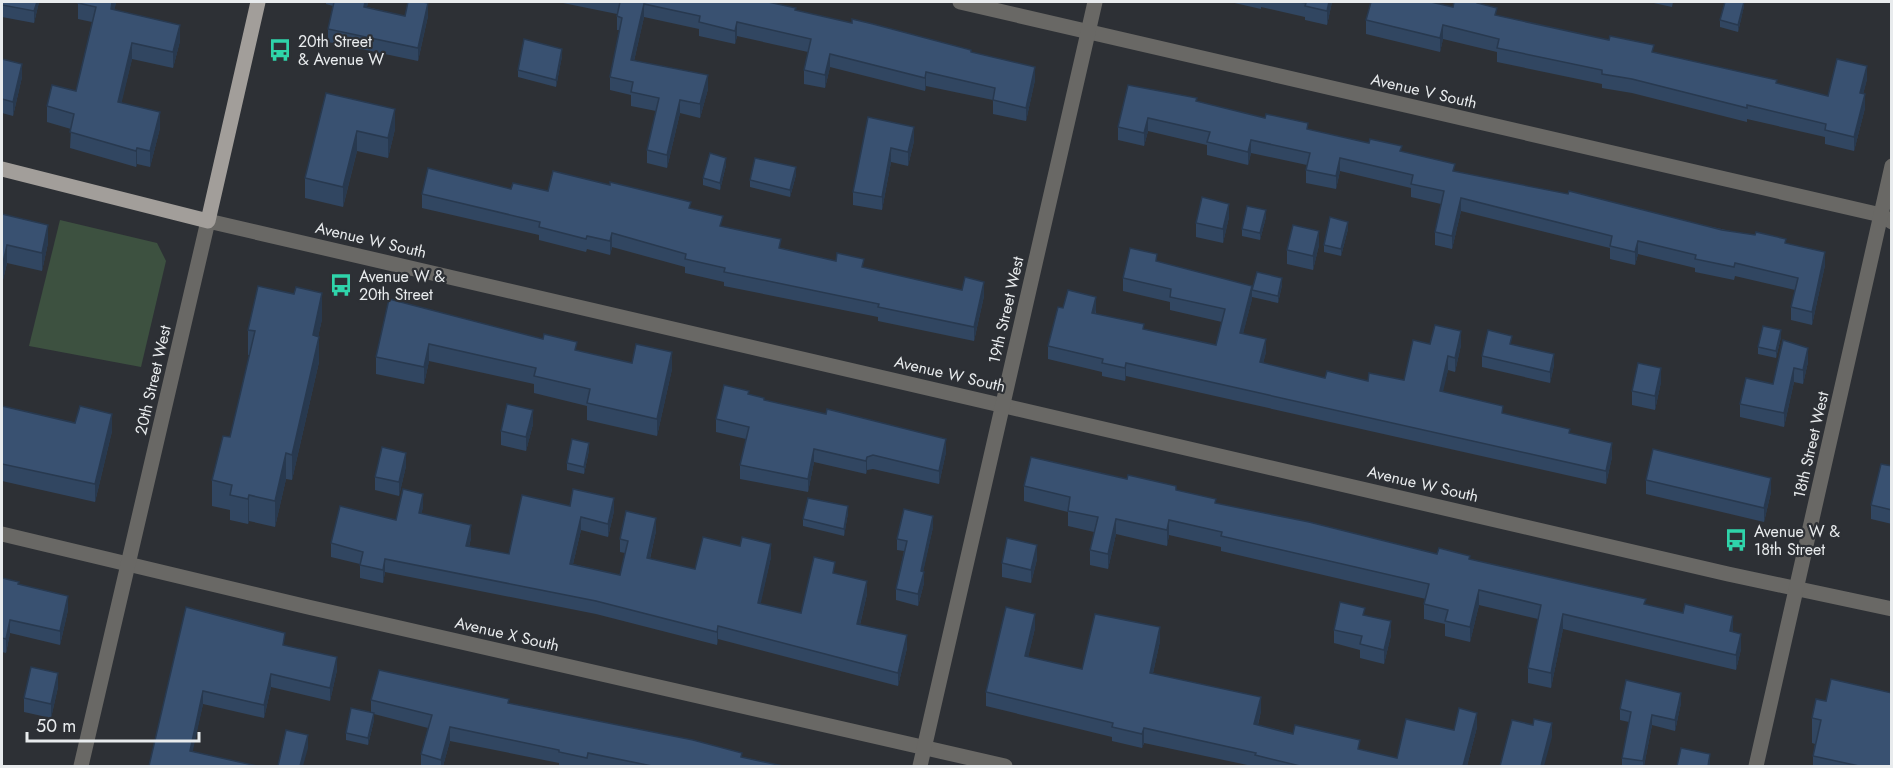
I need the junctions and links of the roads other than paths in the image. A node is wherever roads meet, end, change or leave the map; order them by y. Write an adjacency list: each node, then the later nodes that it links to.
1 (258, 2): 8 (main road, 20th Street West)
2 (960, 2): 4 (street, Avenue V South)
3 (1095, 2): 4 (street, 19th Street West)
4 (1088, 32): 7 (street, Avenue V South); 9 (street, 19th Street West)
5 (1892, 166): 7 (street, 18th Street West)
6 (2, 169): 8 (main road, Avenue W South)
7 (1888, 217): 12 (street, 18th Street West)
8 (208, 221): 9 (street, Avenue W South); 11 (street, 20th Street West)
9 (1004, 405): 12 (street, Avenue W South); 14 (street, 19th Street West)
10 (2, 534): 11 (street, Avenue X South)
11 (129, 562): 14 (street, Avenue X South); 15 (street, 20th Street West)
12 (1797, 588): 13 (street, Avenue W South); 18 (street, 18th Street West)
13 (1892, 609)
14 (925, 748): 16 (street, 19th Street West); 17 (street, Avenue X South)
15 (81, 766)
16 (920, 766)
17 (1005, 766)
18 (1756, 766)

